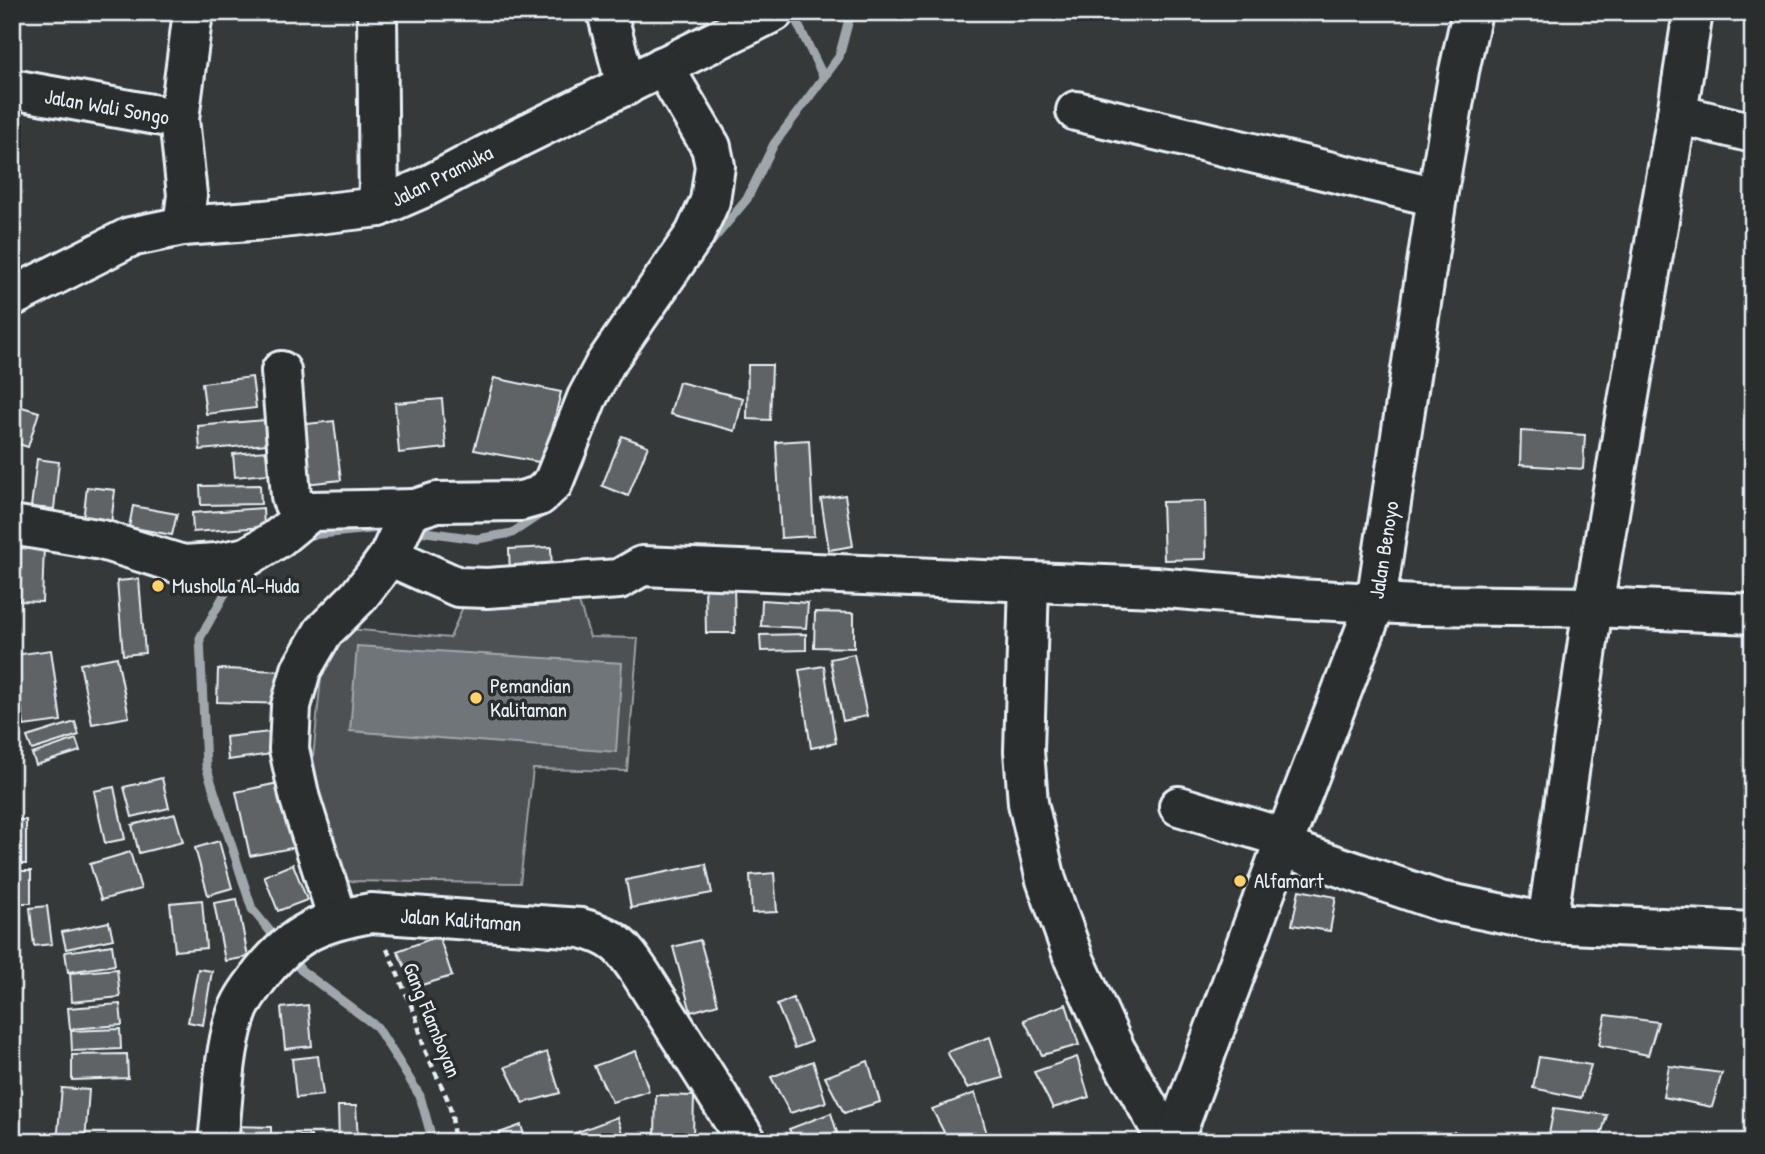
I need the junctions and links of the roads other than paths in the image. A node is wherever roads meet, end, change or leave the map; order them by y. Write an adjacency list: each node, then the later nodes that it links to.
1 (193, 12): 12 (street)
2 (377, 12): 15 (street)
3 (607, 12): 8 (street)
4 (1472, 12): 14 (street, Jalan Benoyo)
5 (1693, 12): 11 (street)
6 (772, 13): 7 (street, Jalan Pramuka)
7 (663, 66): 8 (street, Jalan Pramuka); 21 (street)
8 (626, 86): 15 (street, Jalan Pramuka)
9 (12, 89): 12 (street, Jalan Wali Songo)
10 (1076, 111): 14 (street)
11 (1677, 114): 13 (street); 24 (street)
12 (179, 119): 16 (street, Jalan Wali Songo)
13 (1753, 133)
14 (1437, 197): 23 (street, Jalan Benoyo)
15 (379, 207): 16 (street, Jalan Pramuka)
16 (183, 226): 17 (street, Jalan Pramuka)
17 (12, 297)
18 (281, 370): 19 (street)
19 (312, 511): 20 (street); 21 (street)
20 (12, 525)
21 (402, 530): 22 (street); 28 (street)
22 (1029, 582): 23 (street); 33 (street)
23 (1377, 602): 24 (street); 27 (street, Jalan Benoyo)
24 (1593, 607): 25 (street); 29 (street)
25 (1753, 614)
26 (1178, 806): 27 (street)
27 (1283, 843): 29 (street); 33 (street, Jalan Benoyo)
28 (340, 920): 31 (street); 32 (street, Jalan Kalitaman)
29 (1547, 923): 30 (street)
30 (1753, 932)
31 (218, 1142)
32 (747, 1142)
33 (1171, 1142)

